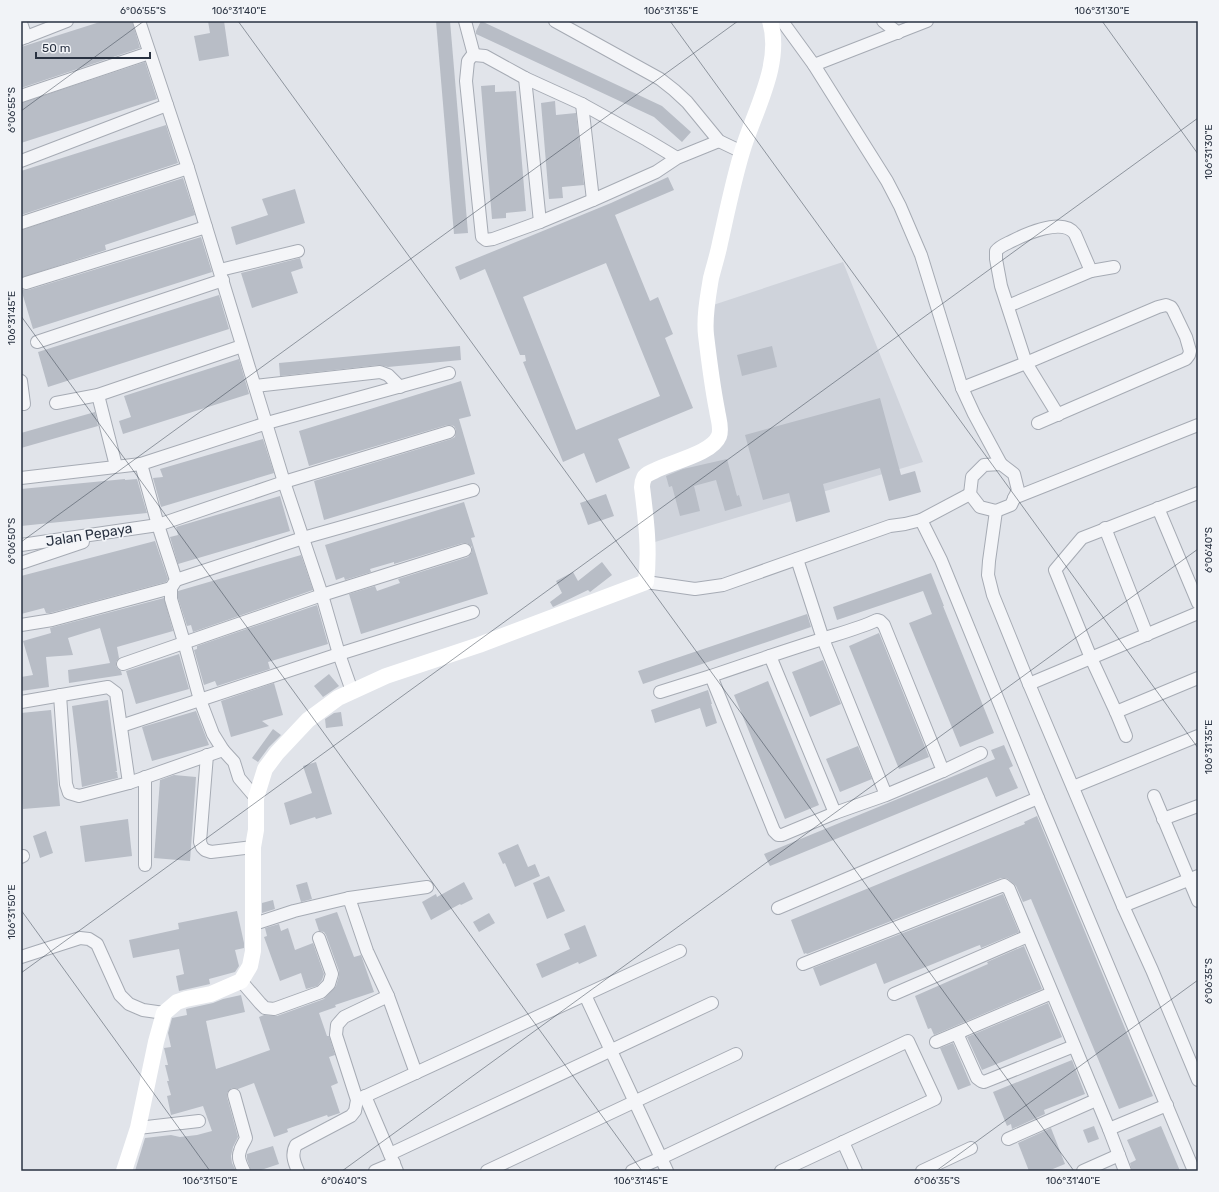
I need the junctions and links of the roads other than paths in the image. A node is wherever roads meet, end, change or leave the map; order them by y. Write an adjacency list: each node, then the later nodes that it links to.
1 (67, 21): 11 (street)
2 (139, 21): 12 (street)
3 (465, 21): 13 (street)
4 (555, 21): 19 (street)
5 (770, 21): 20 (street)
6 (782, 21): 14 (street)
7 (883, 21): 10 (street)
8 (927, 21): 10 (street)
9 (21, 23): 11 (street)
10 (898, 33): 14 (street)
11 (24, 38)
12 (149, 53): 16 (street); 18 (street)
13 (474, 55): 15 (street); 25 (street)
14 (814, 65): 41 (street)
15 (525, 78): 17 (street); 25 (street)
16 (21, 96)
17 (582, 104): 21 (street); 24 (street)
18 (167, 105): 22 (street); 23 (street)
19 (719, 141): 20 (street); 21 (street)
20 (742, 152): 70 (street)
21 (677, 158): 24 (street)
22 (21, 161)
23 (188, 168): 26 (street); 27 (street)
24 (593, 200): 25 (street)
25 (540, 222)
26 (21, 223)
27 (206, 227): 31 (street); 32 (street)
28 (298, 251): 31 (street)
29 (1114, 267): 30 (street)
30 (1092, 271): 33 (street); 33 (street)
31 (221, 275): 34 (street); 35 (street)
32 (26, 283)
33 (1008, 306): 36 (street)
34 (37, 342)
35 (242, 346): 39 (street); 42 (street)
36 (1026, 363): 41 (street); 45 (street); 45 (street)
37 (449, 373): 40 (street)
38 (21, 380): 44 (street)
39 (255, 386): 40 (street); 46 (street)
40 (400, 387): 46 (street)
41 (962, 388): 51 (street)
42 (98, 395): 43 (street); 52 (street)
43 (56, 403)
44 (21, 404)
45 (1058, 415): 47 (street)
46 (267, 423): 50 (street); 54 (street)
47 (1038, 423)
48 (1198, 425): 58 (street)
49 (449, 432): 54 (street, Jalan Pepaya)
50 (141, 464): 52 (street); 62 (street)
51 (1001, 464): 57 (street); 58 (street)
52 (116, 466): 53 (street)
53 (21, 478)
54 (284, 482): 62 (street, Jalan Pepaya); 65 (street)
55 (473, 490): 65 (street)
56 (1198, 493): 59 (street)
57 (970, 494): 60 (street); 61 (street)
58 (1014, 498): 60 (street)
59 (1158, 508): 63 (street); 73 (street)
60 (996, 512): 86 (street)
61 (921, 520): 68 (street); 106 (street)
62 (158, 524): 64 (street, Jalan Pepaya); 71 (street)
63 (1105, 528): 77 (street); 82 (street)
64 (115, 531): 66 (street, Jalan Pepaya); 69 (street)
65 (303, 538): 71 (street); 72 (street)
66 (21, 546)
67 (465, 550): 72 (street)
68 (797, 559): 70 (street); 78 (street)
69 (21, 563)
70 (646, 582): 87 (street)
71 (173, 584): 76 (street); 79 (street)
72 (322, 595): 79 (street); 80 (street)
73 (1198, 603)
74 (473, 612): 80 (street)
75 (1198, 613): 77 (street)
76 (21, 625)
77 (1146, 635): 82 (street)
78 (823, 639): 81 (street); 99 (street); 103 (street)
79 (184, 642): 83 (street); 90 (street)
80 (339, 654): 87 (street); 90 (street)
81 (770, 656): 84 (street); 108 (street)
82 (1091, 658): 86 (street); 92 (street)
83 (123, 664)
84 (711, 676): 88 (street); 108 (street)
85 (1198, 678): 92 (street)
86 (1029, 684): 102 (street)
87 (352, 691): 105 (street)
88 (660, 692)
89 (60, 695): 91 (street); 93 (street); 101 (street)
90 (200, 700): 93 (street); 96 (street)
91 (21, 702)
92 (1116, 712): 94 (street)
93 (121, 726): 101 (street)
94 (1126, 736)
95 (1198, 736): 102 (street)
96 (223, 750): 98 (street); 105 (street)
97 (981, 753): 99 (street)
98 (207, 755): 100 (street); 110 (street)
99 (943, 771): 103 (street)
100 (145, 777): 101 (street); 111 (street)
101 (129, 783)
102 (1073, 787): 116 (street)
103 (886, 795): 108 (street)
104 (1154, 796): 109 (street)
105 (256, 798): 110 (street)
106 (1038, 798): 117 (street); 142 (street)
107 (1198, 806): 109 (street)
108 (835, 813)
109 (1163, 819): 112 (street)
110 (253, 847): 118 (street)
111 (145, 865)
112 (1194, 878): 115 (street); 116 (street)
113 (427, 887): 114 (street)
114 (349, 898): 118 (street); 128 (street)
115 (1198, 901)
116 (1123, 906): 137 (street)
117 (778, 908)
118 (254, 924): 124 (street)
119 (1028, 936): 123 (street); 125 (street); 126 (street)
120 (319, 938): 124 (street)
121 (680, 951): 127 (street)
122 (21, 957): 130 (street)
123 (803, 964)
124 (241, 981): 130 (street)
125 (1052, 993): 131 (street); 133 (street)
126 (894, 994)
127 (585, 995): 134 (street); 136 (street)
128 (388, 996): 136 (street); 139 (street)
129 (712, 1003): 134 (street)
130 (164, 1013): 144 (street)
131 (961, 1032): 132 (street); 133 (street)
132 (936, 1042)
133 (1074, 1046): 140 (street)
134 (611, 1050): 141 (street); 151 (street)
135 (736, 1054): 141 (street)
136 (416, 1072): 139 (street)
137 (1198, 1080)
138 (234, 1095): 153 (street)
139 (361, 1098): 151 (street); 154 (street)
140 (1096, 1100): 145 (street); 146 (street)
141 (635, 1101): 150 (street); 156 (street)
142 (1167, 1105): 145 (street); 164 (street)
143 (199, 1121): 144 (street)
144 (138, 1128): 152 (street)
145 (1109, 1129): 149 (street)
146 (1008, 1139)
147 (843, 1142): 150 (street); 159 (street); 160 (street)
148 (971, 1148): 161 (street)
149 (1119, 1155): 162 (street); 163 (street)
150 (661, 1158): 157 (street); 158 (street)
151 (394, 1163): 155 (street)
152 (124, 1171)
153 (244, 1171)
154 (298, 1171)
155 (375, 1171)
156 (487, 1171)
157 (632, 1171)
158 (667, 1171)
159 (781, 1171)
160 (856, 1171)
161 (923, 1171)
162 (1083, 1171)
163 (1125, 1171)
164 (1194, 1171)

